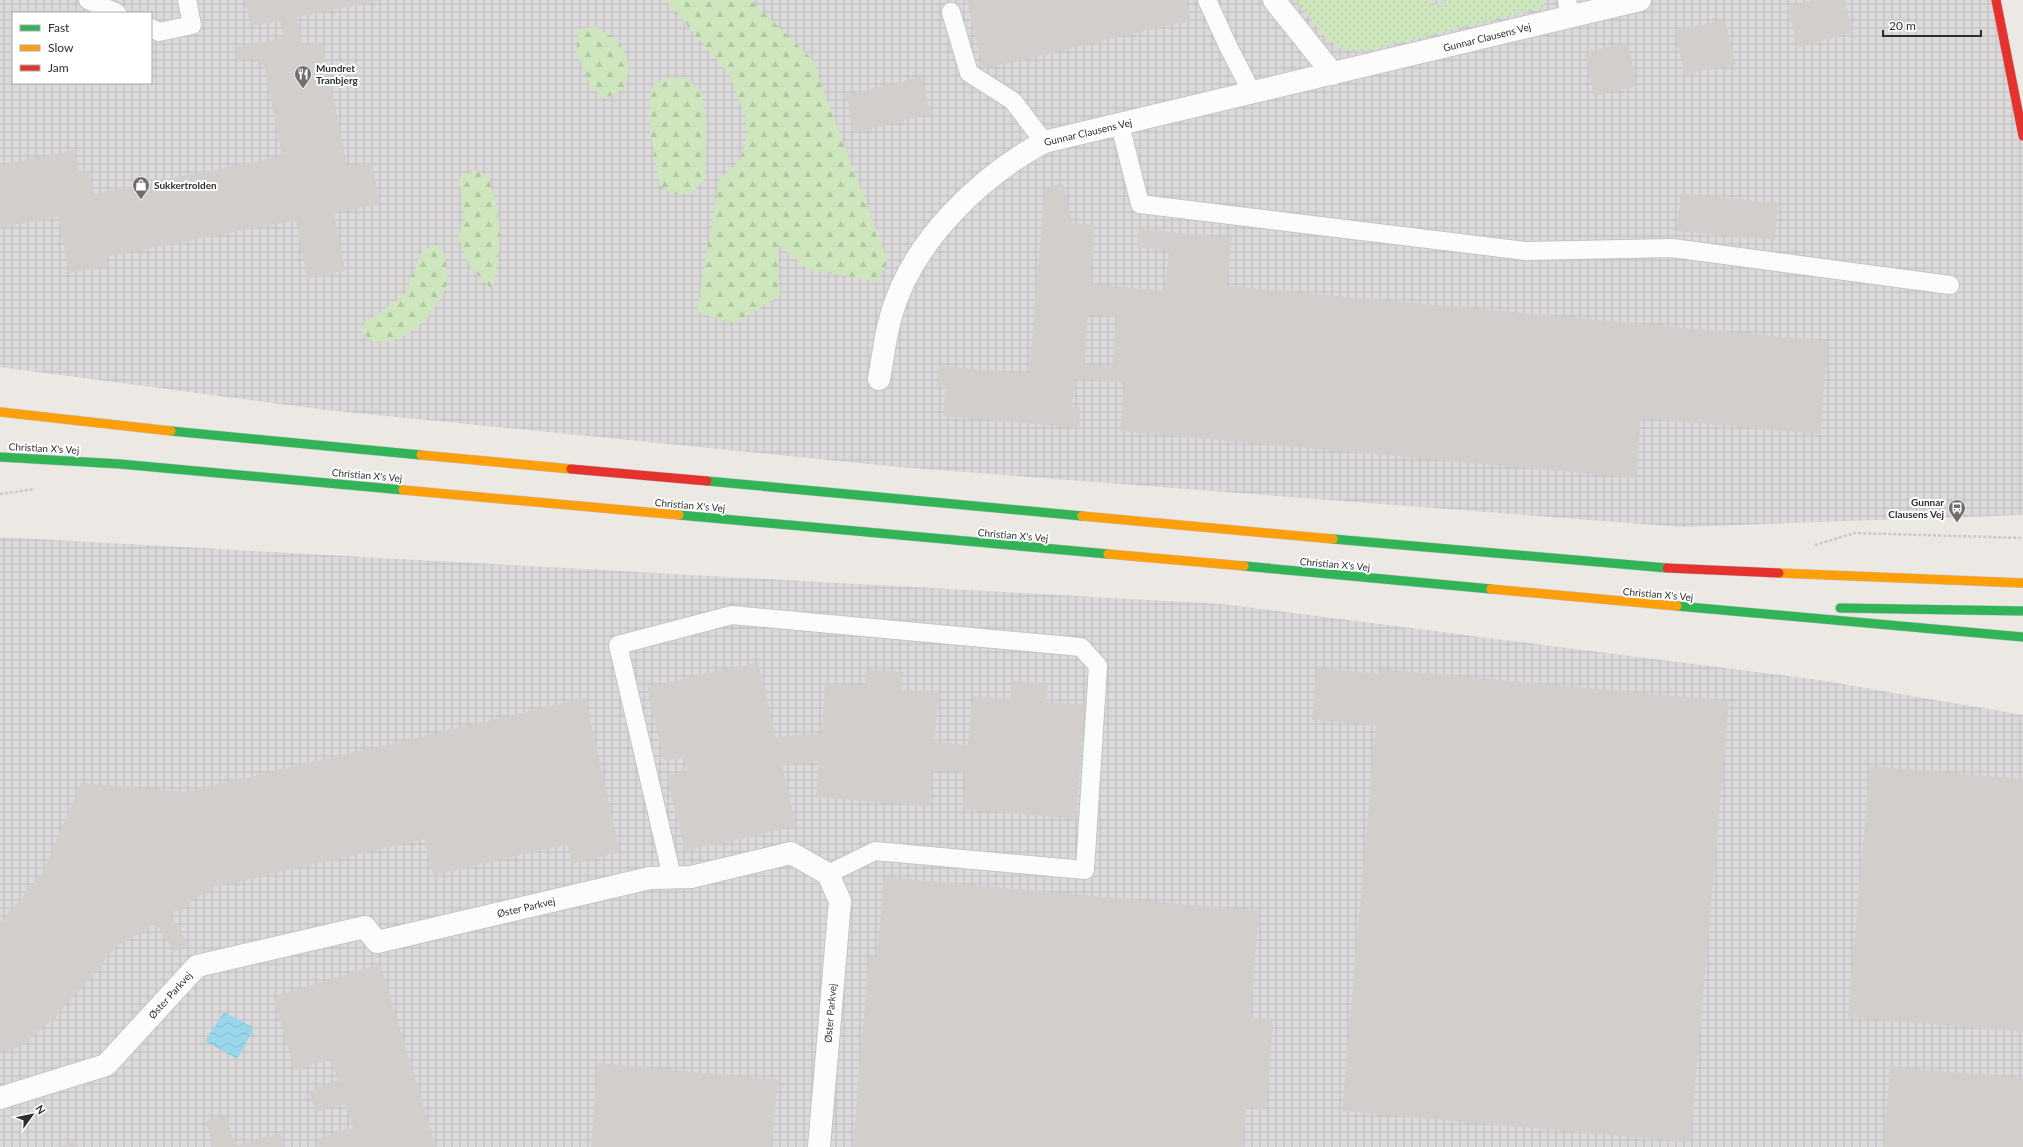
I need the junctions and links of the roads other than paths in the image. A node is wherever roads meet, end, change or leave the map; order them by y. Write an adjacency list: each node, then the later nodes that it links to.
1 (88, 0): 8 (lane)
2 (188, 0): 10 (lane)
3 (1207, 0): 12 (lane)
4 (1274, 0): 11 (street)
5 (1640, 0): 7 (street, Gunnar Clausens Vej)
6 (1996, 0): 14 (main road)
7 (1569, 8): 11 (street, Gunnar Clausens Vej)
8 (115, 12)
9 (951, 12): 15 (lane)
10 (152, 28)
11 (1333, 74): 12 (street, Gunnar Clausens Vej)
12 (1252, 93): 13 (street, Gunnar Clausens Vej)
13 (1120, 125): 15 (street, Gunnar Clausens Vej); 16 (lane)
14 (2023, 136)
15 (1044, 142): 17 (street, Gunnar Clausens Vej)
16 (1950, 285)
17 (879, 379)
18 (0, 412): 20 (main road)
19 (0, 457): 21 (main road, Christian X's Vej)
20 (2023, 583)
21 (1653, 604): 22 (main road); 25 (main road, Christian X's Vej)
22 (1795, 607)
23 (1834, 608): 24 (main road)
24 (2023, 611)
25 (2023, 638)
26 (828, 874): 27 (street, Øster Parkvej); 27 (lane); 29 (street, Øster Parkvej)
27 (672, 877): 28 (street, Øster Parkvej)
28 (0, 1098)
29 (819, 1147)

